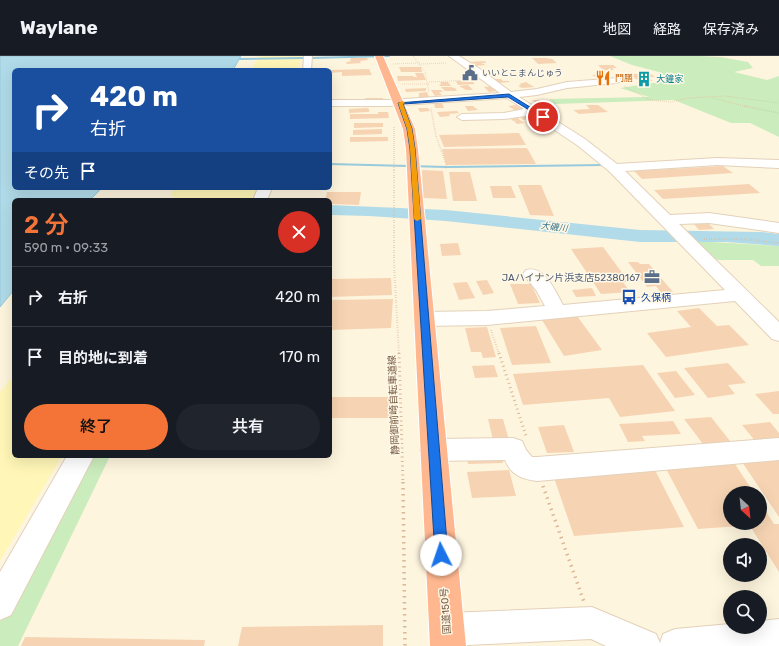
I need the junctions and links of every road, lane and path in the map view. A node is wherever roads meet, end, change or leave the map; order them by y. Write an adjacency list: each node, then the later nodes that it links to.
1 (308, 56): 5 (street)
2 (453, 56): 4 (street)
3 (381, 60): 4 (path); 10 (highway, 国道150号)
4 (462, 62): 6 (street)
5 (307, 68)
6 (488, 79): 8 (street); 10 (path)
7 (613, 81): 8 (street); 9 (path)
8 (509, 96): 10 (street); 13 (street)
9 (710, 97): 12 (path); 14 (path)
10 (392, 98): 11 (street); 27 (highway, 国道150号)
11 (332, 103)
12 (779, 103)
13 (534, 111): 15 (street); 18 (street)
14 (779, 113)
15 (462, 117)
16 (395, 164): 38 (path, 静岡御前崎自転車道線)
17 (779, 164): 18 (street)
18 (614, 168): 19 (street)
19 (666, 220): 20 (street); 21 (street)
20 (779, 228)
21 (687, 240): 22 (path); 24 (street)
22 (779, 243)
23 (532, 274): 25 (street)
24 (739, 295): 25 (street); 28 (street)
25 (558, 312): 26 (street)
26 (487, 318): 27 (street); 29 (path)
27 (424, 319): 31 (highway, 国道150号)
28 (779, 334)
29 (527, 438)
30 (779, 449): 33 (street)
31 (433, 450): 33 (street); 37 (highway, 国道150号)
32 (80, 458): 34 (street)
33 (537, 469): 35 (path)
34 (0, 604)
35 (592, 623): 37 (street); 39 (street)
36 (779, 636): 40 (street)
37 (447, 638)
38 (405, 646)
39 (644, 646)
40 (675, 646)

